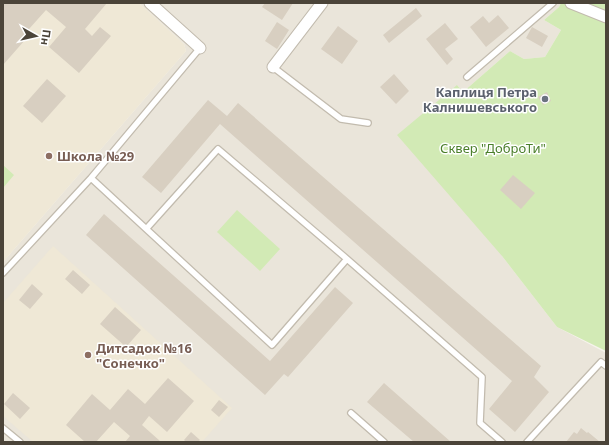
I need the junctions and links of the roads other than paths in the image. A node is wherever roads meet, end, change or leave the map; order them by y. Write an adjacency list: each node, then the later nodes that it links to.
1 (150, 3): 6 (street)
2 (322, 3): 7 (street)
3 (553, 3): 8 (lane)
4 (571, 3): 5 (street)
5 (606, 17)
6 (200, 48): 10 (lane)
7 (273, 67): 9 (lane)
8 (467, 77)
9 (368, 123)
10 (91, 178): 11 (lane); 13 (lane)
11 (147, 228): 12 (lane); 12 (lane)
12 (346, 259): 19 (lane)
13 (3, 273)
14 (606, 366): 20 (lane)
15 (351, 413): 18 (lane)
16 (3, 428): 17 (lane)
17 (20, 442)
18 (384, 442)
19 (502, 442)
20 (527, 442)

